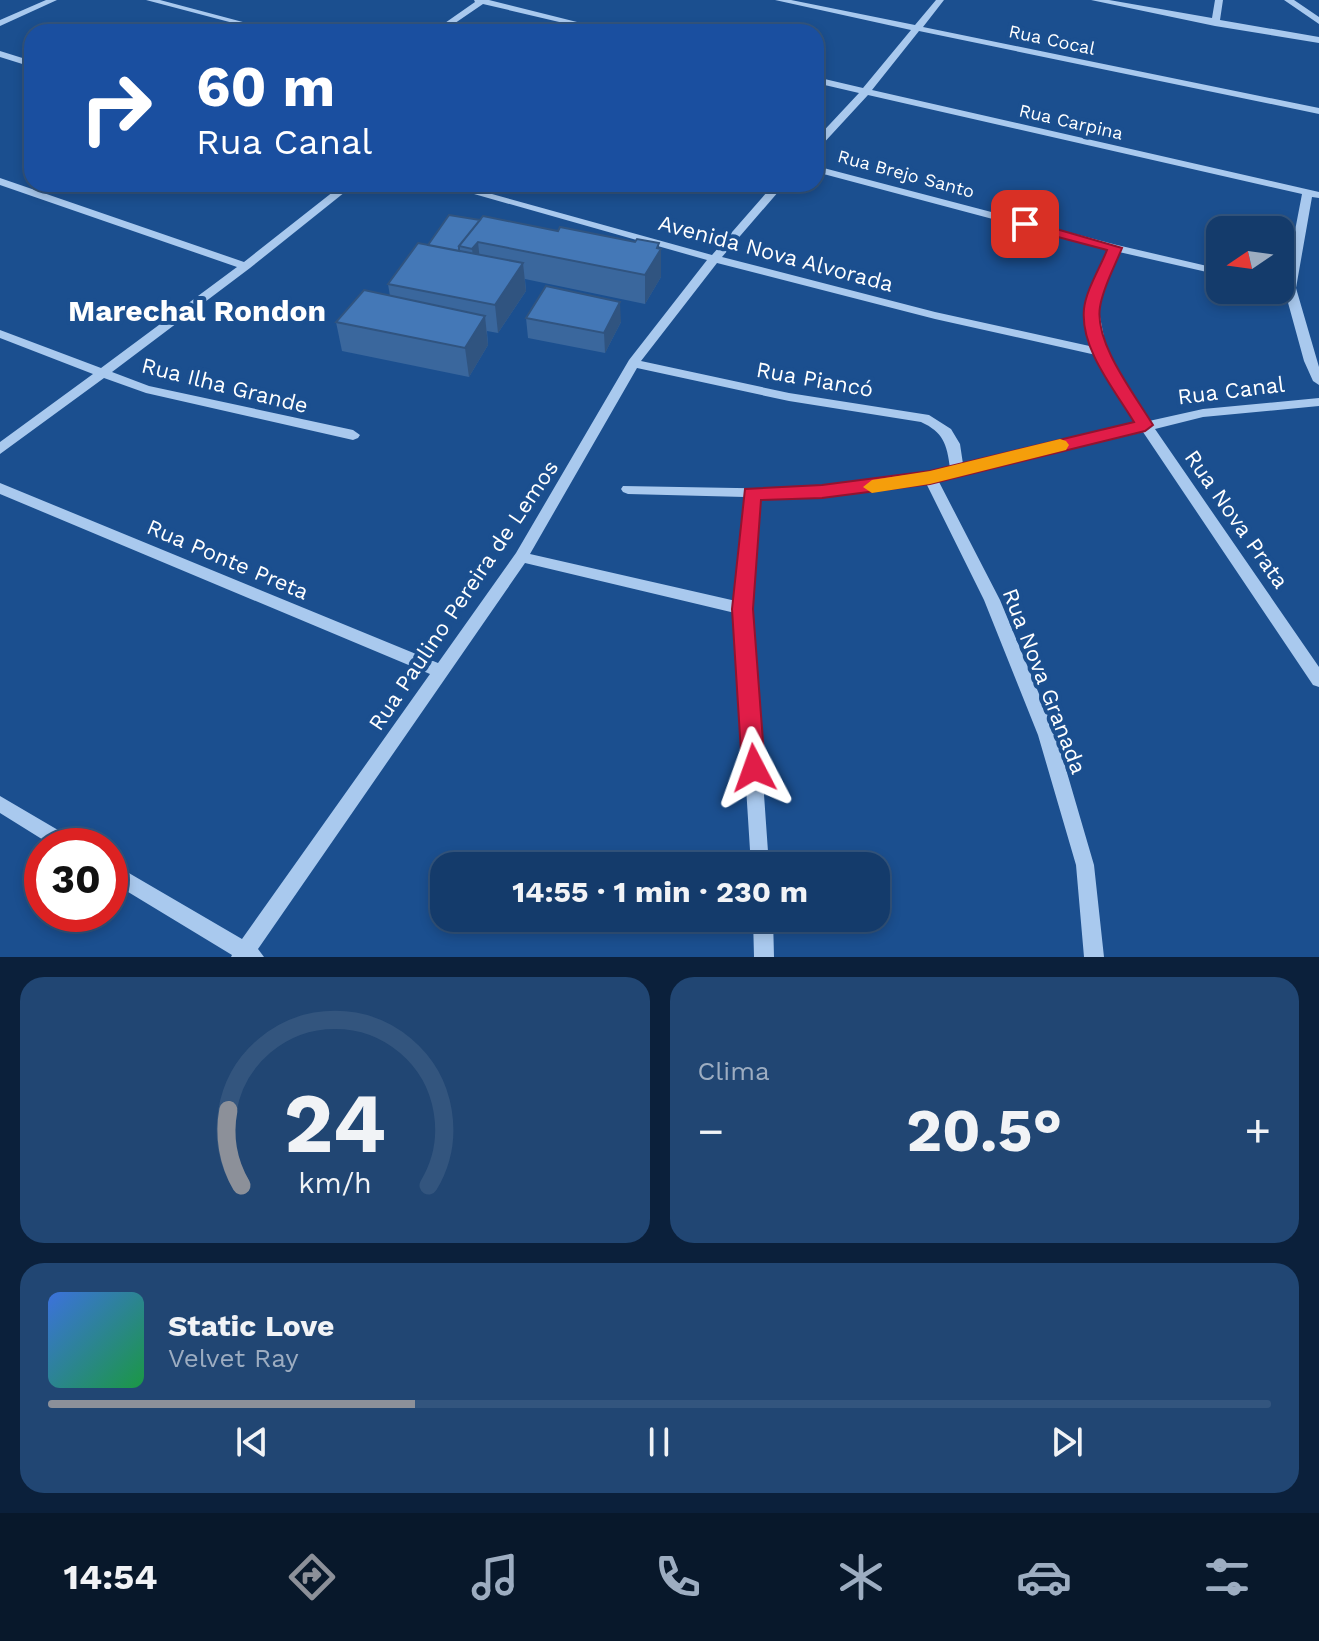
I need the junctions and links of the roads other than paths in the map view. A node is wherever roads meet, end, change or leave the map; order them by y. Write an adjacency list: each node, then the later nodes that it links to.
1 (53, 0): 10 (street)
2 (150, 0): 12 (street)
3 (481, 0): 13 (street); 14 (street)
4 (779, 0): 15 (street, Rua Cocal)
5 (940, 0): 15 (street)
6 (1095, 0): 11 (street)
7 (1219, 0): 11 (street)
8 (1288, 0): 9 (street)
9 (1319, 21)
10 (0, 23)
11 (1215, 23): 16 (street)
12 (245, 24)
13 (447, 24)
14 (580, 24)
15 (916, 28): 20 (street); 21 (street, Rua Cocal)
16 (1319, 40)
17 (0, 54): 18 (street)
18 (24, 62)
19 (824, 82): 20 (street, Rua Carpina)
20 (865, 92): 22 (street); 30 (street, Rua Carpina)
21 (1319, 111)
22 (824, 136)
23 (824, 171): 31 (street, Rua Brejo Santo)
24 (0, 181): 25 (street)
25 (24, 189)
26 (32, 192): 34 (street)
27 (340, 192): 34 (street)
28 (473, 192): 33 (street, Avenida Nova Alvorada)
29 (773, 192): 33 (street, Rua Paulino Pereira de Lemos)
30 (1314, 194): 32 (street)
31 (1115, 248): 35 (street, Rua Brejo Santo); 38 (street, Rua Nova Prata)
32 (1294, 258)
33 (714, 259): 38 (street, Avenida Nova Alvorada); 39 (street, Rua Paulino Pereira de Lemos)
34 (246, 266): 40 (street)
35 (1206, 269)
36 (1291, 304): 41 (street)
37 (0, 334): 40 (street, Rua Ilha Grande)
38 (1101, 352): 43 (street, Rua Nova Prata)
39 (633, 363): 46 (street, Rua Piancó); 51 (street, Rua Paulino Pereira de Lemos)
40 (102, 372): 44 (street, Rua Ilha Grande); 45 (street)
41 (1319, 381)
42 (1319, 402): 43 (street, Rua Canal)
43 (1145, 425): 46 (street, Rua Canal); 54 (street, Rua Nova Prata)
44 (353, 435)
45 (0, 449)
46 (957, 470): 47 (street, Rua Canal)
47 (930, 477): 50 (street, Rua Canal); 62 (street, Rua Nova Granada)
48 (0, 488): 53 (street, Rua Ponte Preta)
49 (628, 489): 50 (street, Rua Canal)
50 (752, 494): 52 (street)
51 (521, 557): 52 (street); 53 (street, Rua Paulino Pereira de Lemos)
52 (743, 609): 57 (street)
53 (440, 671): 60 (street, Rua Paulino Pereira de Lemos)
54 (1319, 680)
55 (0, 804): 56 (street)
56 (39, 828)
57 (759, 852)
58 (128, 882): 60 (street)
59 (763, 932): 61 (street)
60 (246, 955)
61 (764, 957)
62 (1094, 957)

